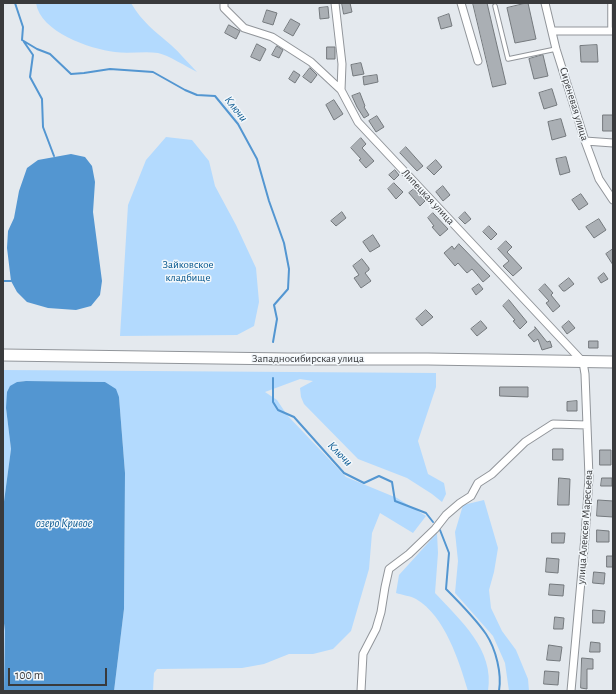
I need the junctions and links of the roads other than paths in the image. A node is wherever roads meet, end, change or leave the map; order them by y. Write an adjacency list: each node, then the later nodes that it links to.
1 (224, 3): 11 (street)
2 (335, 3): 11 (street)
3 (461, 3): 10 (street)
4 (545, 3): 7 (street, Сиреневая улица)
5 (610, 3): 8 (lane)
6 (495, 6): 9 (lane)
7 (552, 31): 8 (street); 9 (street, Сиреневая улица)
8 (611, 31)
9 (556, 49): 12 (street, Сиреневая улица)
10 (478, 61)
11 (341, 90): 16 (street, Липецкая улица)
12 (585, 141): 13 (street); 14 (street, Сиреневая улица)
13 (613, 143)
14 (613, 200)
15 (3, 355): 16 (main road, Западносибирская улица)
16 (583, 362): 17 (main road, Западносибирская улица); 18 (street, улица Алексея Маресьева)
17 (613, 362)
18 (587, 425): 19 (street); 20 (street, улица Алексея Маресьева)
19 (361, 691)
20 (571, 691)

